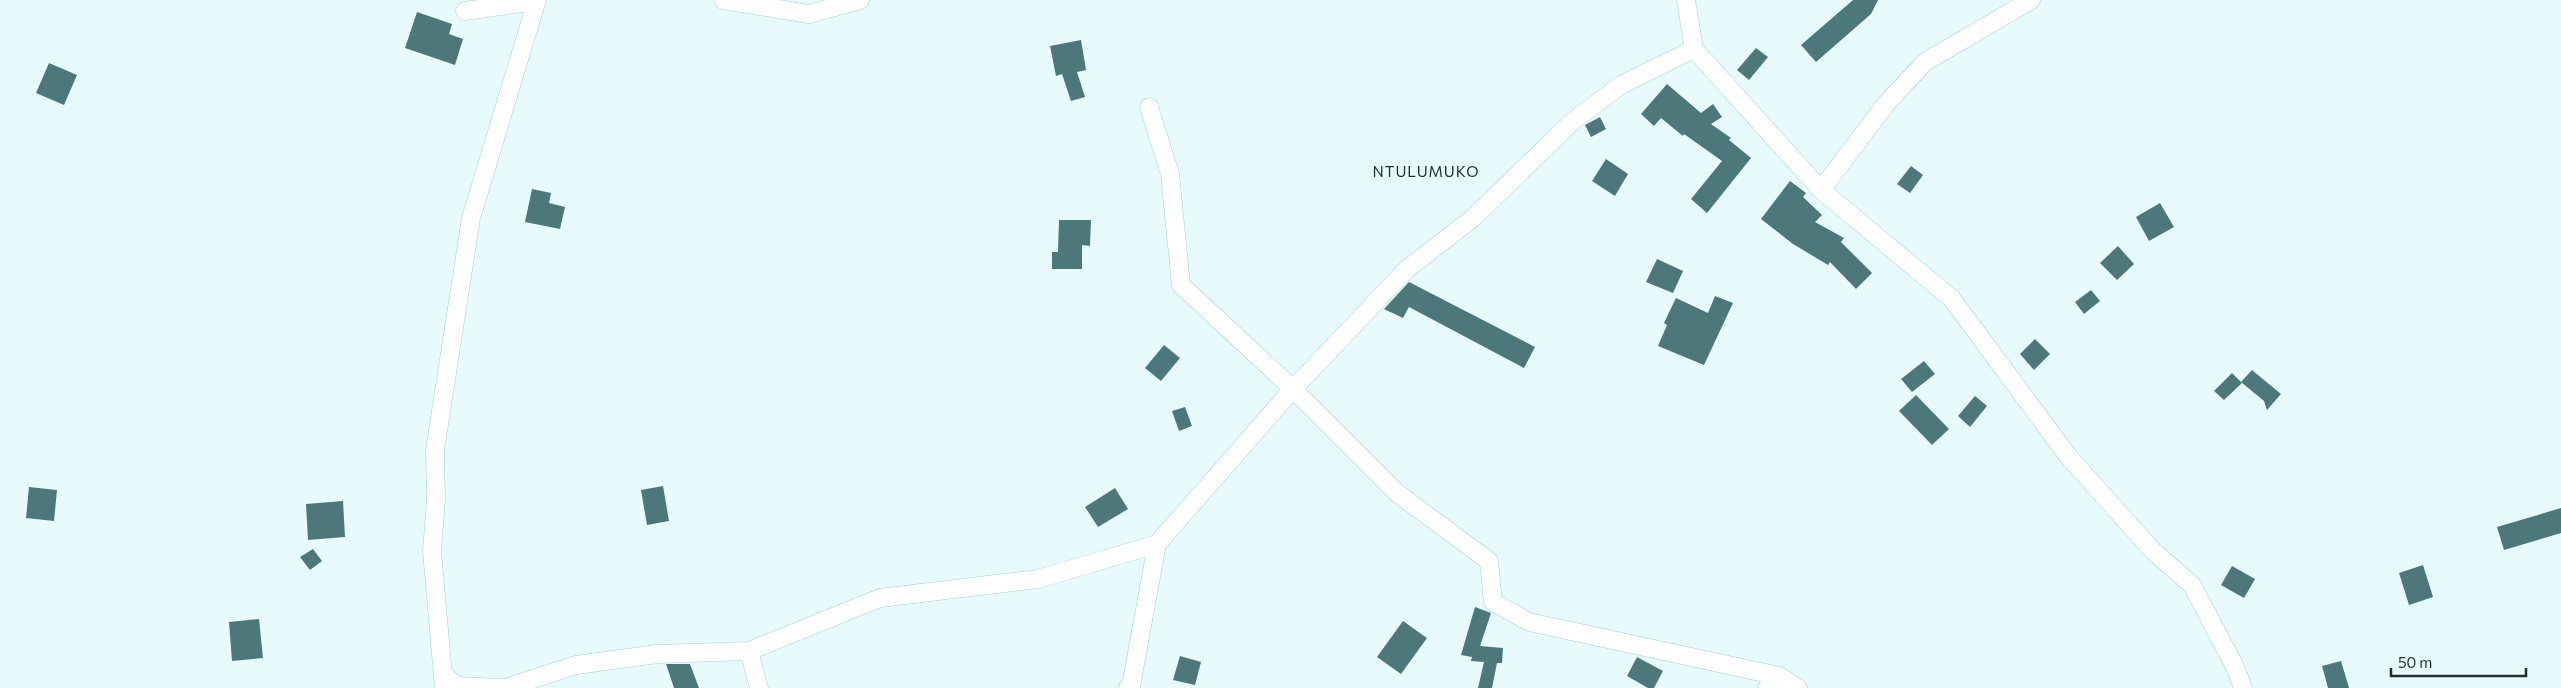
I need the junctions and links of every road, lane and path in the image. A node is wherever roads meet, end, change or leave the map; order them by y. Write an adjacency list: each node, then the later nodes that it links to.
1 (723, 0): 2 (street)
2 (860, 0)
3 (1686, 0): 7 (street)
4 (2031, 0): 9 (street)
5 (537, 1): 6 (street); 13 (street)
6 (465, 10)
7 (1694, 49): 9 (street); 10 (street)
8 (1149, 107): 10 (street)
9 (1821, 190): 20 (street)
10 (1293, 389): 11 (street); 14 (street)
11 (1157, 544): 12 (street); 18 (street)
12 (749, 651): 16 (street); 17 (street)
13 (444, 681): 15 (street)
14 (1773, 682): 19 (street)
15 (500, 688)
16 (506, 688)
17 (759, 688)
18 (1128, 688)
19 (1798, 688)
20 (2243, 688)

